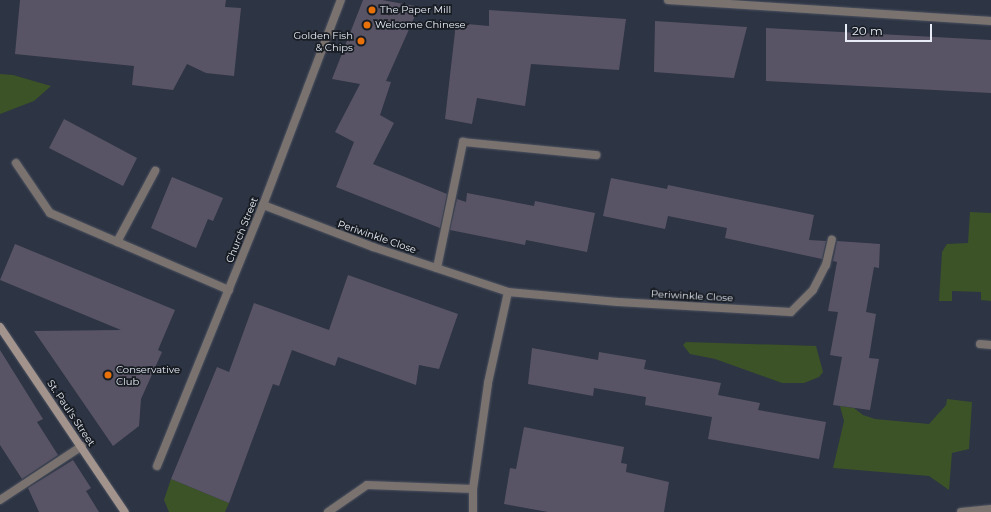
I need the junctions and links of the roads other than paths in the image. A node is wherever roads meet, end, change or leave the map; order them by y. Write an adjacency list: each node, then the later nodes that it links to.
1 (341, 0): 7 (street, Church Street)
2 (668, 0): 3 (street)
3 (991, 21)
4 (596, 156): 10 (street)
5 (16, 163): 9 (street)
6 (155, 171): 9 (street)
7 (263, 205): 10 (street, Periwinkle Close); 11 (street, Church Street)
8 (832, 240): 12 (street, Periwinkle Close)
9 (117, 242): 11 (street)
10 (437, 268): 12 (street, Periwinkle Close)
11 (229, 290): 17 (street, Church Street)
12 (508, 292): 18 (street)
13 (0, 327): 16 (main road, St. Paul's Street)
14 (980, 344): 15 (street)
15 (991, 345)
16 (82, 446): 19 (street); 21 (main road, St. Paul's Street)
17 (157, 466)
18 (473, 489): 22 (street); 23 (street)
19 (0, 500)
20 (991, 509): 24 (street)
21 (125, 512)
22 (328, 512)
23 (472, 512)
24 (961, 512)

